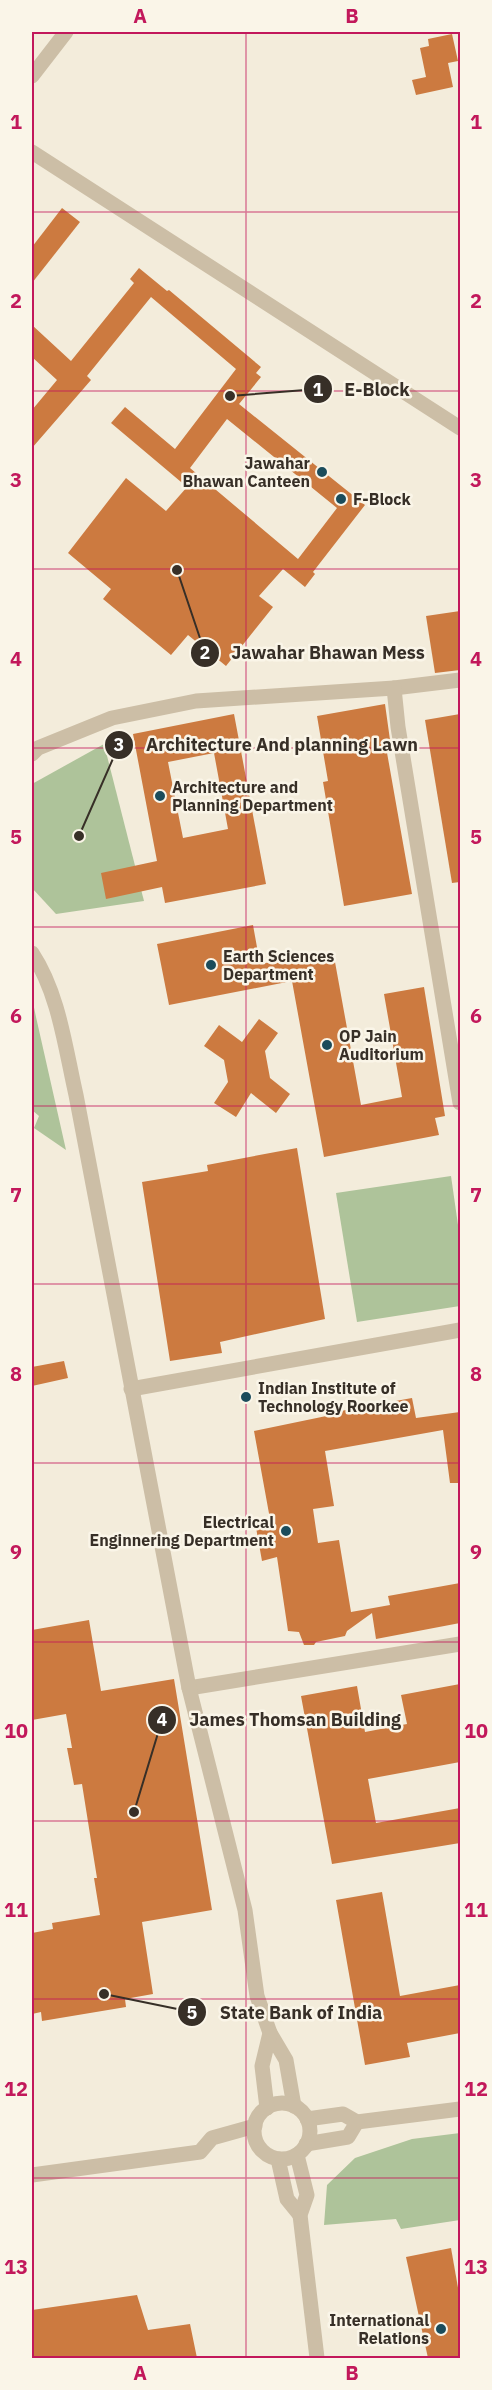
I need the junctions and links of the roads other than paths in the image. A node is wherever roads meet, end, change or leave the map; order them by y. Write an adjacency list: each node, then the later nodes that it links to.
1 (66, 32): 2 (street)
2 (32, 76)
3 (32, 152): 4 (street)
4 (460, 428)
5 (460, 680): 6 (street)
6 (394, 688): 7 (street); 9 (street)
7 (32, 754)
8 (32, 953): 11 (street)
9 (460, 1103)
10 (460, 1329): 11 (street)
11 (131, 1389): 13 (street)
12 (460, 1644): 13 (street)
13 (189, 1688): 14 (street)
14 (270, 2032): 15 (street); 16 (street)
15 (294, 2106): 16 (street); 18 (street)
16 (267, 2108): 20 (street)
17 (460, 2109): 19 (street)
18 (307, 2120): 19 (street); 21 (street)
19 (357, 2122): 21 (street)
20 (255, 2126): 22 (street); 23 (street)
21 (301, 2149): 22 (street); 24 (street)
22 (278, 2159): 24 (street)
23 (32, 2175)
24 (300, 2215): 25 (street)
25 (317, 2358)

